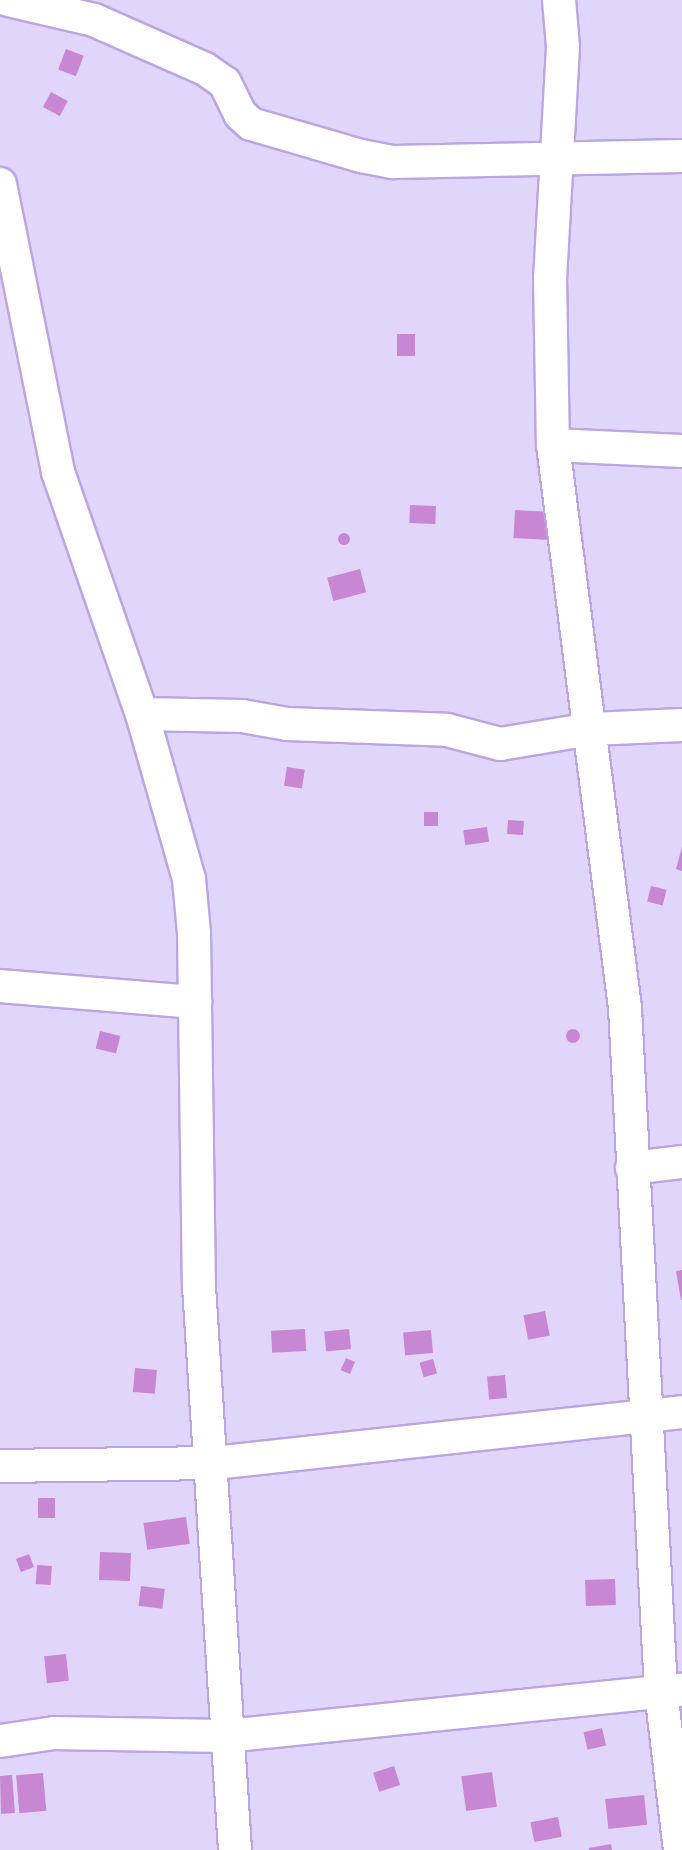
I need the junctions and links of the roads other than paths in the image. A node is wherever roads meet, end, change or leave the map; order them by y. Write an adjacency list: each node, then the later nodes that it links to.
1 (7, 0): 3 (street); 5 (street)
2 (559, 0): 5 (street)
3 (0, 17)
4 (682, 156): 5 (street)
5 (557, 157): 7 (street)
6 (1, 200): 9 (street)
7 (553, 445): 8 (street); 11 (street)
8 (682, 451)
9 (142, 714): 11 (street); 13 (street)
10 (682, 725): 11 (street)
11 (591, 729): 15 (street)
12 (0, 986): 13 (street)
13 (195, 1002): 18 (street)
14 (682, 1162): 15 (street)
15 (632, 1168): 17 (street)
16 (682, 1412): 17 (street)
17 (645, 1416): 18 (street); 20 (street)
18 (214, 1463): 19 (street); 21 (street)
19 (0, 1466)
20 (671, 1690): 21 (street); 24 (street)
21 (226, 1735): 22 (street); 23 (street)
22 (0, 1741)
23 (235, 1850)
24 (680, 1850)

